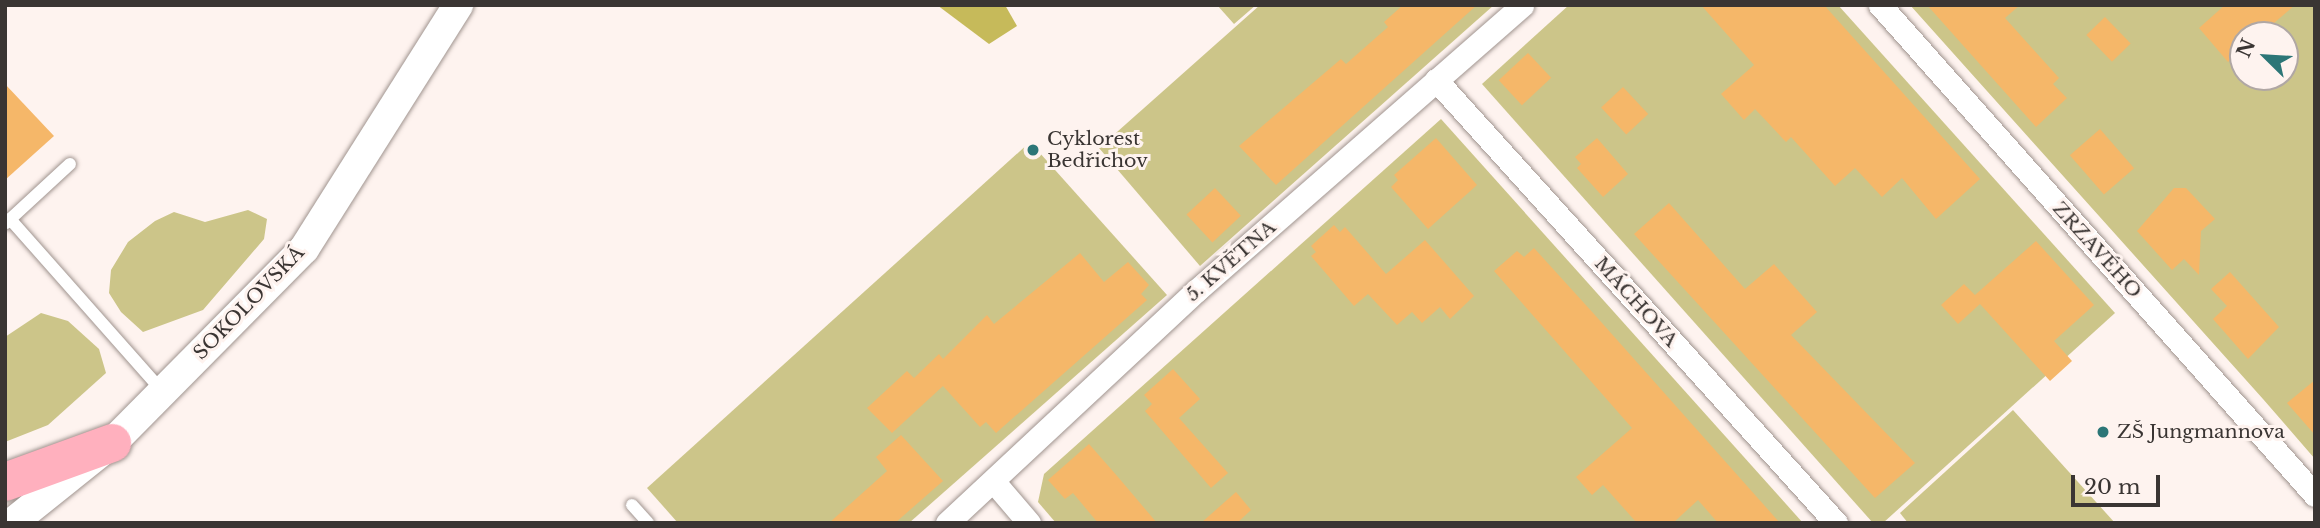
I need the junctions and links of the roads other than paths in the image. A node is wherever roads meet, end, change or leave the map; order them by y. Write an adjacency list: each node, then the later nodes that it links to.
1 (458, 5): 7 (street, SOKOLOVSKÁ)
2 (1522, 5): 4 (street, 5. KVĚTNA)
3 (1880, 5): 11 (street, ZRZAVÉHO)
4 (1436, 80): 10 (street, 5. KVĚTNA); 17 (street, MÁCHOVA)
5 (70, 164): 6 (lane)
6 (8, 221): 7 (lane)
7 (163, 392): 8 (street, SOKOLOVSKÁ)
8 (112, 443): 9 (highway); 13 (street, SOKOLOVSKÁ)
9 (5, 482)
10 (993, 482): 15 (street, 5. KVĚTNA); 16 (street)
11 (2315, 495)
12 (632, 505): 14 (lane)
13 (12, 523)
14 (648, 523)
15 (947, 523)
16 (1029, 523)
17 (1836, 523)

